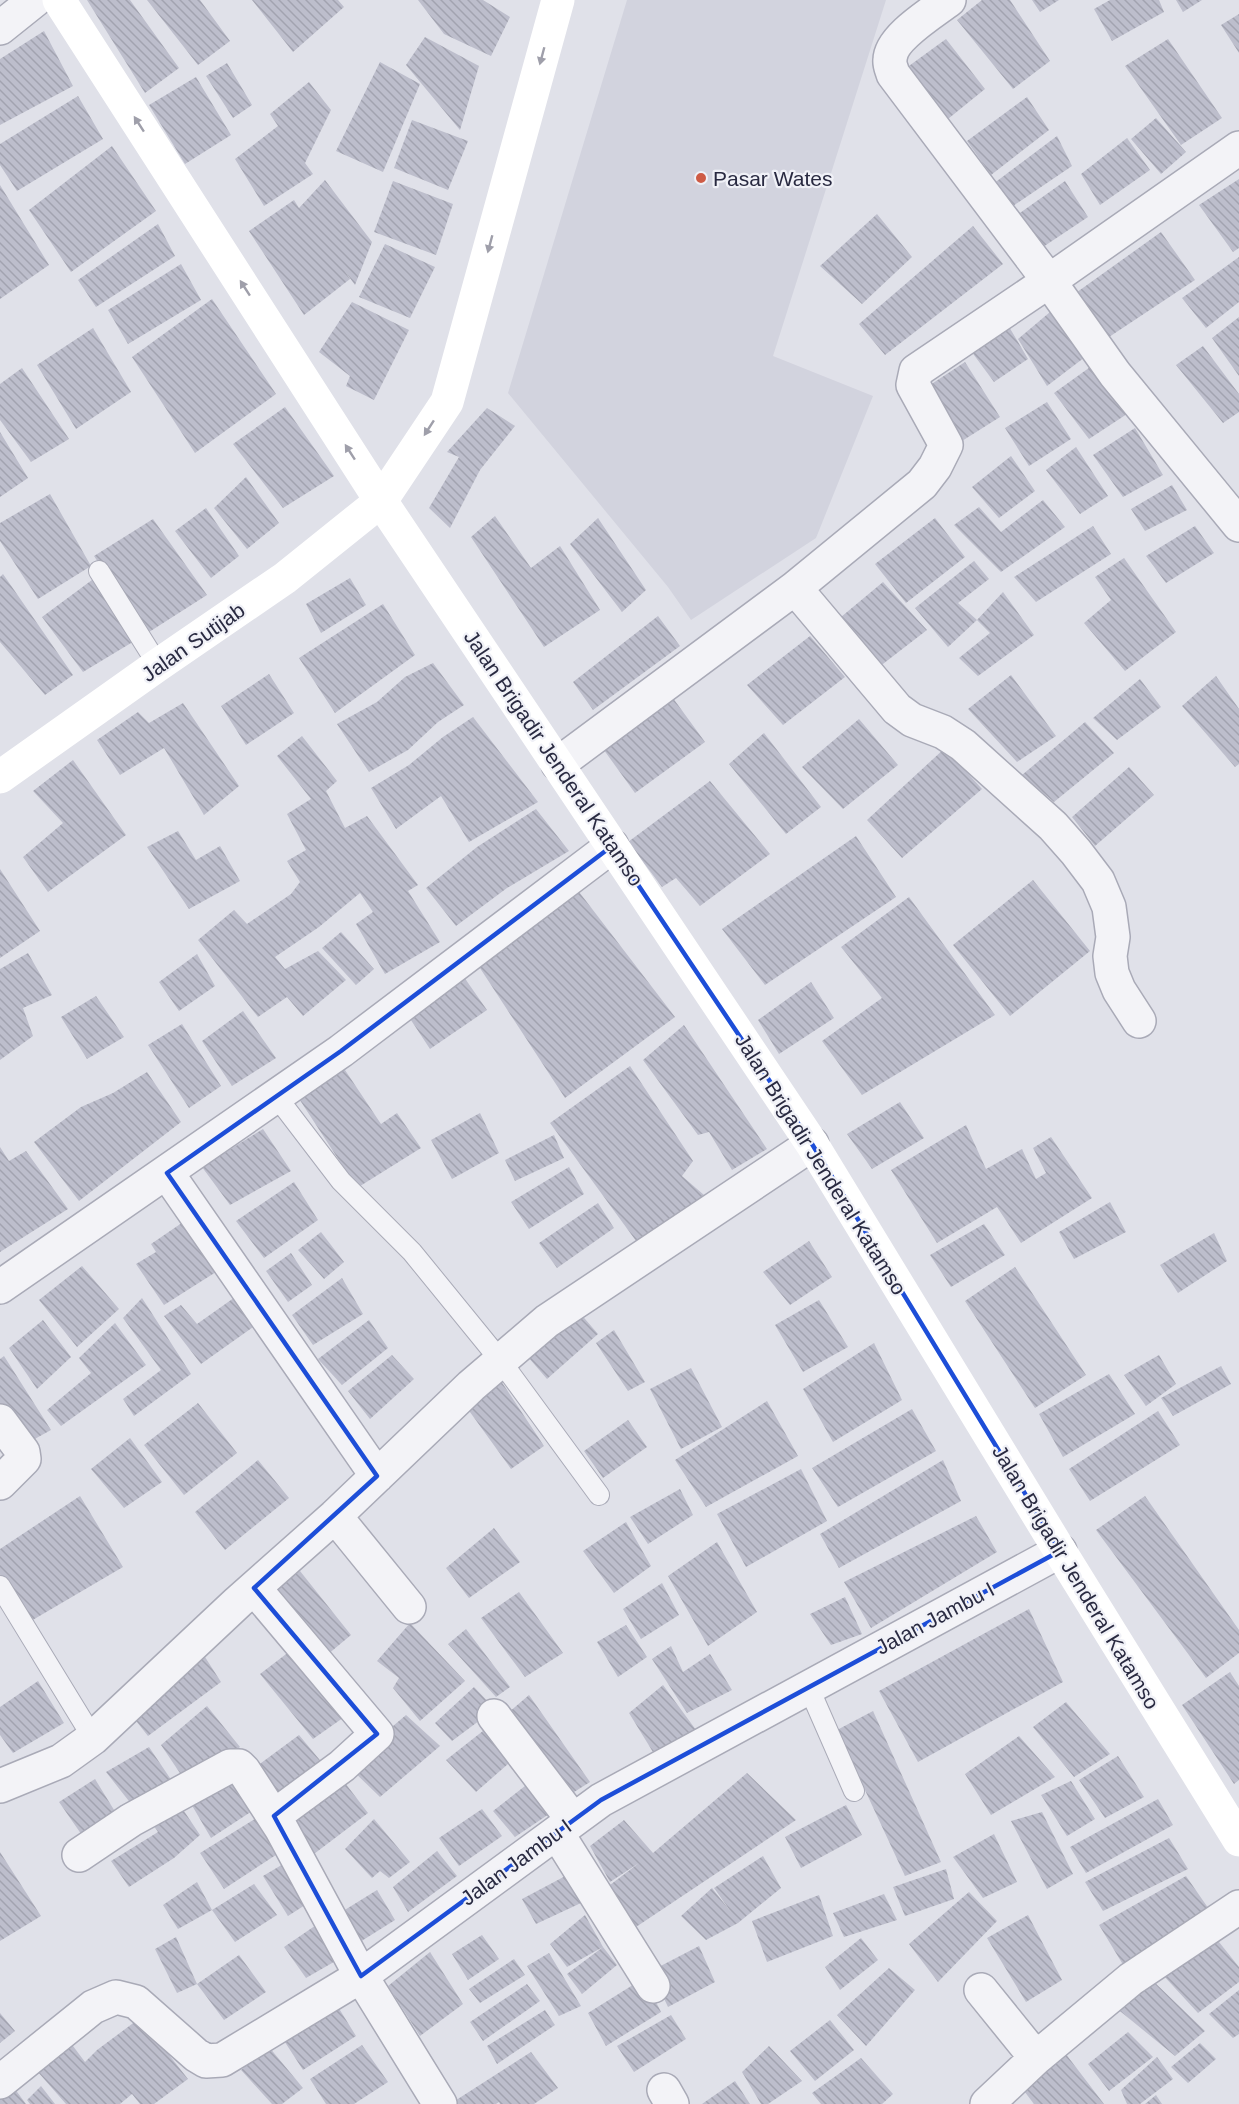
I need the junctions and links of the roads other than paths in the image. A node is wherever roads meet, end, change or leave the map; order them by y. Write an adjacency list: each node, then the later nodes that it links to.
1 (35, 0): 5 (street)
2 (59, 0): 8 (main road, Jalan Brigadir Jenderal Katamso, one-way to 2)
3 (558, 0): 8 (main road, Jalan Sutijab, one-way to 8)
4 (949, 0): 7 (street)
5 (0, 28)
6 (1239, 148): 7 (street)
7 (1049, 281): 9 (street); 11 (street)
8 (381, 501): 12 (main road, Jalan Sutijab); 13 (main road, Jalan Brigadir Jenderal Katamso)
9 (1239, 525)
10 (99, 571): 12 (lane)
11 (795, 588): 13 (street); 16 (street)
12 (158, 665): 14 (main road, Jalan Sutijab)
13 (558, 764): 15 (main road, Jalan Brigadir Jenderal Katamso)
14 (0, 777)
15 (612, 846): 17 (street); 18 (main road, Jalan Brigadir Jenderal Katamso)
16 (1139, 1021)
17 (276, 1096): 19 (street); 21 (lane)
18 (812, 1144): 21 (street); 27 (main road, Jalan Brigadir Jenderal Katamso)
19 (167, 1173): 20 (street); 23 (street)
20 (0, 1287)
21 (500, 1360): 23 (street); 25 (lane)
22 (0, 1421): 24 (street)
23 (377, 1476): 26 (street)
24 (0, 1484)
25 (599, 1495)
26 (335, 1516): 29 (street); 30 (street)
27 (1060, 1551): 31 (street, Jalan Jambu I); 37 (main road, Jalan Brigadir Jenderal Katamso)
28 (0, 1586): 33 (lane)
29 (254, 1588): 33 (street); 36 (street)
30 (409, 1607)
31 (808, 1686): 35 (lane); 38 (street, Jalan Jambu I)
32 (494, 1716): 38 (street)
33 (93, 1738): 34 (street)
34 (0, 1786)
35 (854, 1791)
36 (274, 1816): 39 (street); 41 (street)
37 (1234, 1821)
38 (565, 1826): 41 (street, Jalan Jambu I); 42 (street)
39 (79, 1855)
40 (1239, 1907): 44 (street)
41 (361, 1976): 45 (street, Jalan Jambu I); 46 (street)
42 (653, 1986)
43 (981, 1990): 44 (street)
44 (1036, 2058): 47 (street)
45 (0, 2082)
46 (440, 2104)
47 (987, 2104)

